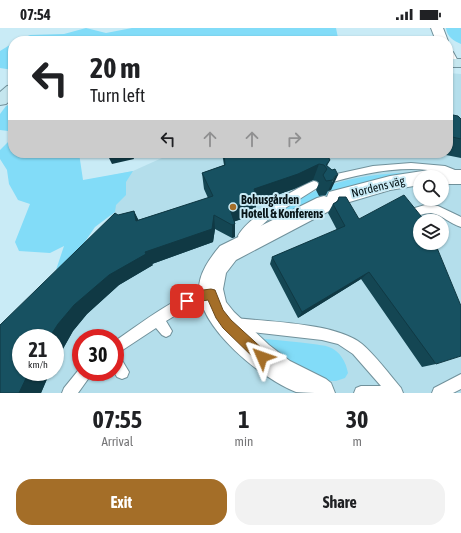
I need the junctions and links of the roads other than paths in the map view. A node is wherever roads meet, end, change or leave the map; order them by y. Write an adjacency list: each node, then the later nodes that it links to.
1 (8, 94): 2 (main road)
2 (0, 100)
3 (449, 176): 4 (street)
4 (460, 176): 6 (lane)
5 (413, 179): 10 (street, Nordens väg)
6 (326, 180)
7 (314, 185): 10 (lane)
8 (412, 213): 9 (lane)
9 (461, 223)
10 (246, 243): 11 (street, Nordens väg)
11 (211, 294): 12 (lane); 13 (street)
12 (157, 320): 14 (lane); 15 (lane)
13 (227, 324): 19 (street); 23 (lane)
14 (166, 331)
15 (124, 343)
16 (79, 381): 18 (lane)
17 (461, 381): 24 (lane)
18 (69, 393)
19 (321, 393)
20 (361, 393): 21 (lane)
21 (386, 393): 22 (lane)
22 (390, 393)
23 (396, 393)
24 (438, 393)

